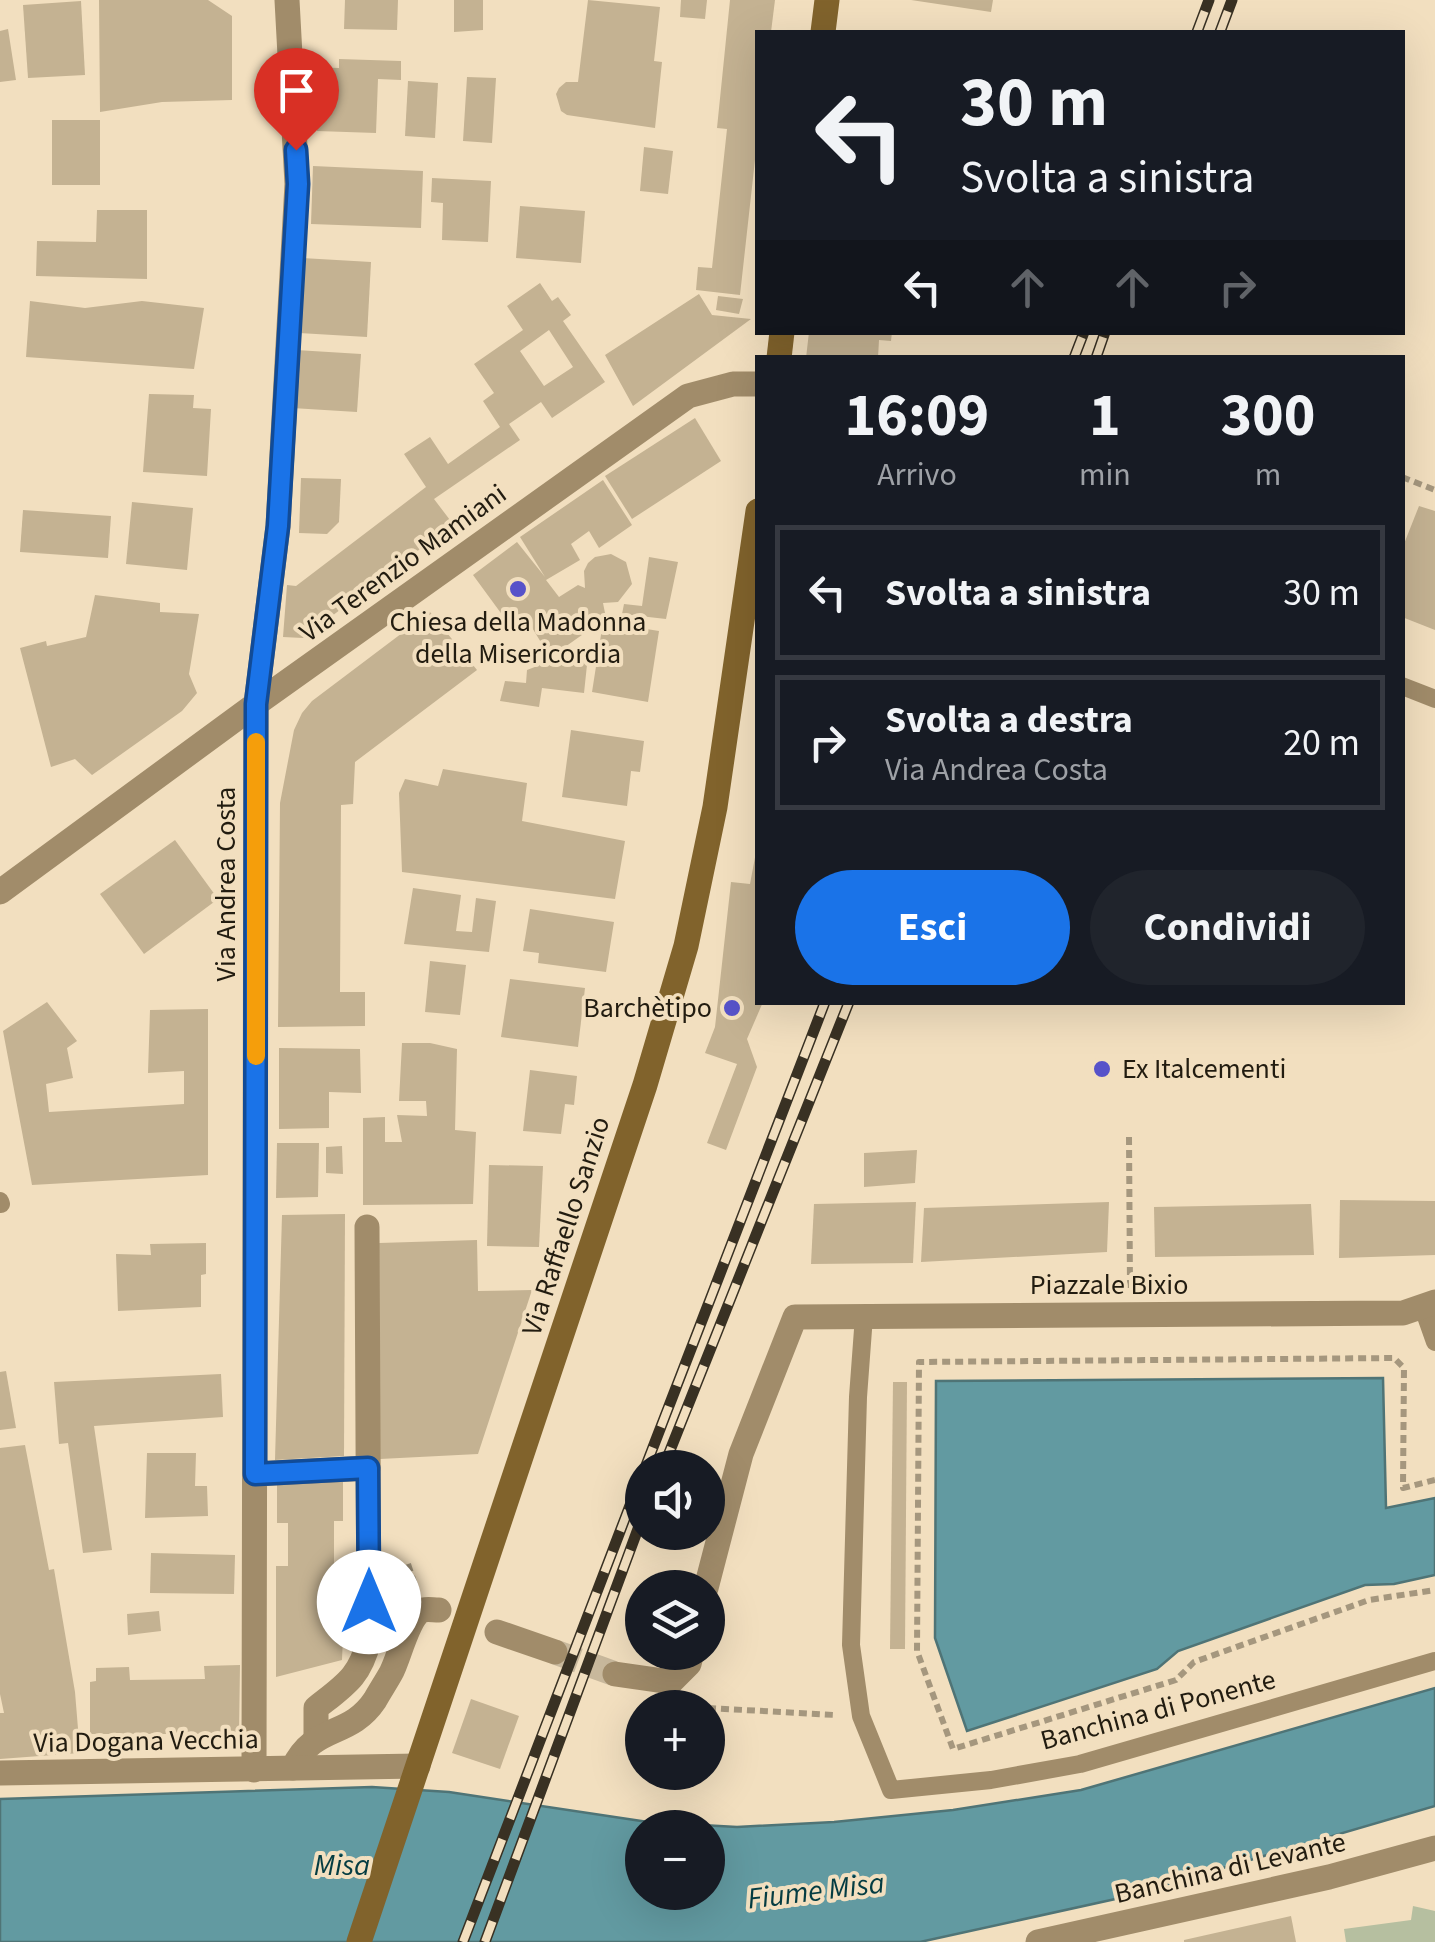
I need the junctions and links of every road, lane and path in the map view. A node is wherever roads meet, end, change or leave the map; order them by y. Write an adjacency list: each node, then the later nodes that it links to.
1 (286, 0): 10 (street, Via Andrea Costa)
2 (828, 0): 3 (main road)
3 (823, 30)
4 (755, 384): 10 (street, Via Terenzio Mamiani)
5 (1405, 479): 6 (path)
6 (1435, 490)
7 (755, 532): 32 (main road, Via Raffaello Sanzio)
8 (1405, 687): 9 (lane)
9 (1435, 699)
10 (256, 704): 11 (street, Via Terenzio Mamiani); 19 (street, Via Andrea Costa)
11 (0, 896)
12 (1128, 1137): 15 (path)
13 (367, 1227): 18 (street)
14 (1429, 1305): 15 (street, Piazzale Bixio); 17 (lane)
15 (1130, 1314): 16 (street, Piazzale Bixio)
16 (864, 1316): 21 (street, Piazzale Bixio); 30 (lane)
17 (1435, 1342)
18 (368, 1468): 19 (street); 31 (street)
19 (255, 1474): 34 (street, Via Andrea Costa)
20 (1435, 1480): 22 (path, Banchina di Ponente)
21 (711, 1570)
22 (1435, 1590)
23 (438, 1610): 31 (street, Via Dogana Vecchia)
24 (497, 1632): 25 (street)
25 (555, 1652)
26 (1435, 1661): 30 (lane, Banchina di Ponente)
27 (683, 1670): 28 (street)
28 (615, 1674)
29 (725, 1709): 30 (path)
30 (861, 1716)
31 (316, 1738): 33 (street, Via Dogana Vecchia)
32 (418, 1766): 33 (street, Via Dogana Vecchia); 37 (main road, Via Raffaello Sanzio)
33 (293, 1768): 34 (street, Via Dogana Vecchia)
34 (254, 1770): 35 (street, Via Dogana Vecchia)
35 (0, 1772)
36 (1435, 1848): 38 (street, Banchina di Levante)
37 (359, 1942)
38 (1038, 1942)

